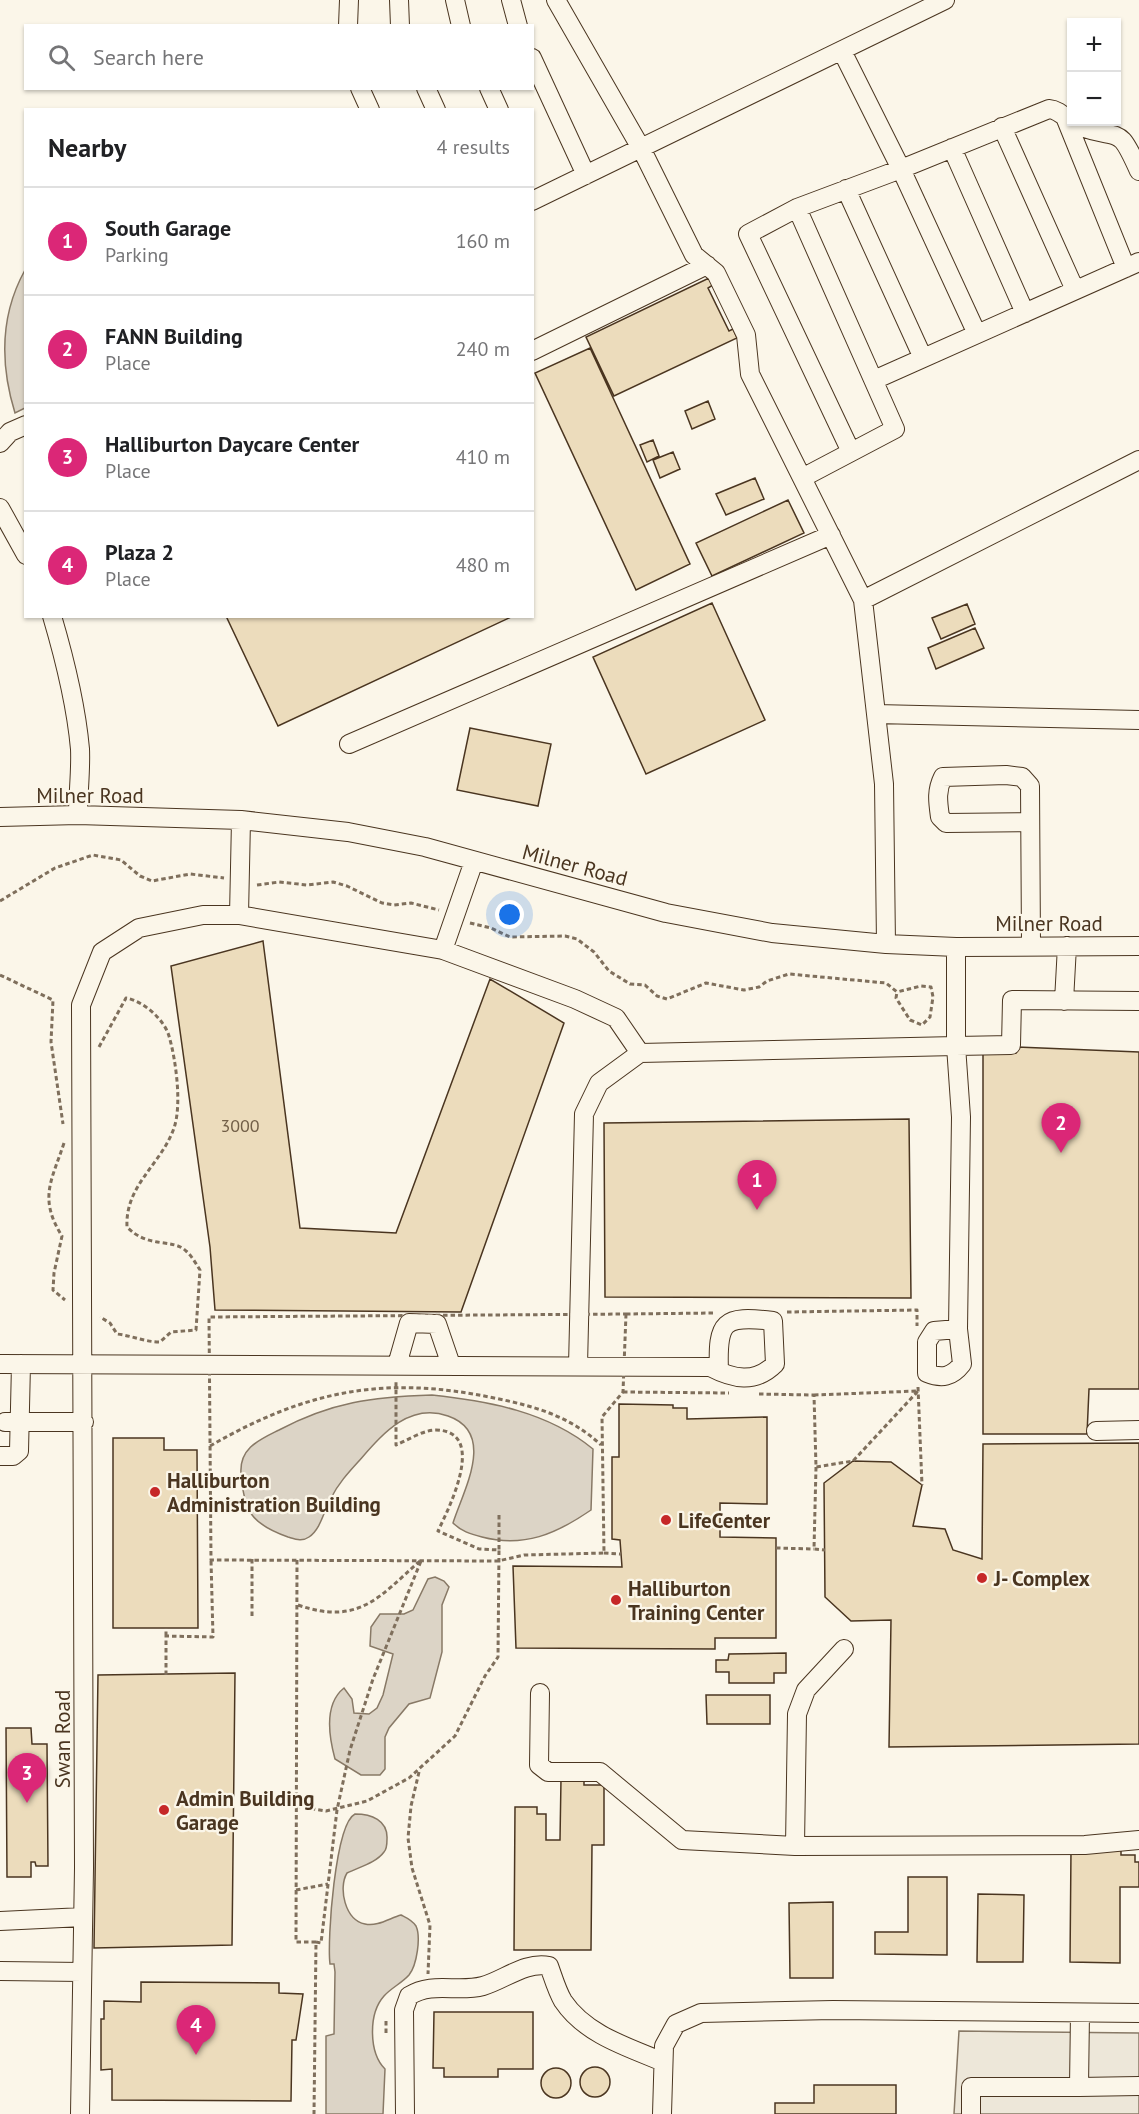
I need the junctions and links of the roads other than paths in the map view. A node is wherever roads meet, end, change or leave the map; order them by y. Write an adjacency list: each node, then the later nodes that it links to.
1 (349, 0): 7 (street)
2 (399, 0): 8 (street)
3 (455, 0): 9 (street)
4 (511, 0): 10 (street)
5 (556, 0): 22 (street)
6 (945, 0): 11 (street)
7 (348, 24)
8 (400, 24)
9 (461, 24)
10 (517, 24)
11 (842, 51): 22 (street); 23 (street)
12 (534, 62): 25 (street)
13 (361, 90): 16 (street)
14 (427, 90): 17 (street)
15 (490, 90): 18 (street)
16 (369, 108)
17 (435, 108)
18 (497, 108)
19 (1065, 116): 20 (street); 24 (street); 30 (street)
20 (1002, 127): 21 (street); 31 (street)
21 (952, 148): 23 (street); 32 (street)
22 (642, 150): 25 (street); 29 (street)
23 (901, 169): 26 (street); 33 (street)
24 (1139, 171)
25 (586, 175): 27 (street)
26 (846, 189): 28 (street); 35 (street)
27 (534, 194)
28 (797, 208): 36 (street); 39 (street)
29 (707, 265): 34 (street); 41 (street)
30 (1133, 265): 31 (street)
31 (1075, 290): 32 (street)
32 (1025, 313): 33 (street)
33 (976, 334): 35 (street)
34 (534, 350)
35 (923, 358): 36 (street)
36 (874, 380): 39 (street)
37 (24, 425): 38 (street)
38 (0, 443)
39 (851, 452): 41 (street)
40 (1139, 460): 45 (street)
41 (802, 478): 43 (street)
42 (0, 508): 44 (street)
43 (831, 535): 45 (street); 49 (street)
44 (24, 551)
45 (863, 600): 47 (street)
46 (53, 618): 50 (street)
47 (876, 714): 48 (street); 56 (street)
48 (1139, 720)
49 (349, 744)
50 (78, 815): 51 (street, Milner Road); 52 (street, Milner Road)
51 (0, 818)
52 (241, 820): 54 (street, Milner Road); 55 (street)
53 (1030, 822): 53 (street); 57 (street)
54 (474, 861): 56 (street, Milner Road); 61 (street)
55 (239, 915): 61 (street, Swan Road); 69 (street, Swan Road)
56 (886, 944): 60 (street, Milner Road)
57 (1031, 945): 58 (street, Milner Road); 60 (street, Milner Road)
58 (1067, 946): 59 (street, Milner Road); 62 (street)
59 (1139, 946)
60 (956, 947): 64 (street)
61 (443, 950): 65 (street, Swan Road)
62 (1064, 1001): 63 (street); 64 (street)
63 (1139, 1001)
64 (956, 1046): 65 (street); 66 (street)
65 (640, 1053): 72 (street)
66 (958, 1329)
67 (0, 1364): 68 (street)
68 (21, 1364): 69 (street); 74 (street)
69 (84, 1364): 70 (street); 75 (street, Swan Road)
70 (397, 1365): 71 (street); 71 (street)
71 (451, 1365): 72 (street)
72 (578, 1366): 73 (street)
73 (719, 1371)
74 (13, 1422): 75 (street); 78 (street)
75 (84, 1422): 83 (street, Swan Road)
76 (1139, 1430): 77 (street)
77 (1096, 1431)
78 (0, 1456)
79 (844, 1648): 82 (street)
80 (540, 1693): 82 (street)
81 (1139, 1840): 82 (street)
82 (795, 1846)
83 (83, 1917): 84 (street); 86 (street, Swan Road)
84 (0, 1921)
85 (0, 1971): 86 (street)
86 (82, 1972): 92 (street, Swan Road)
87 (1080, 2013): 88 (street); 89 (street); 91 (street)
88 (1139, 2013)
89 (662, 2061): 93 (street); 94 (street)
90 (1139, 2086): 91 (street)
91 (1079, 2087): 95 (street)
92 (80, 2114)
93 (405, 2114)
94 (662, 2114)
95 (971, 2114)

